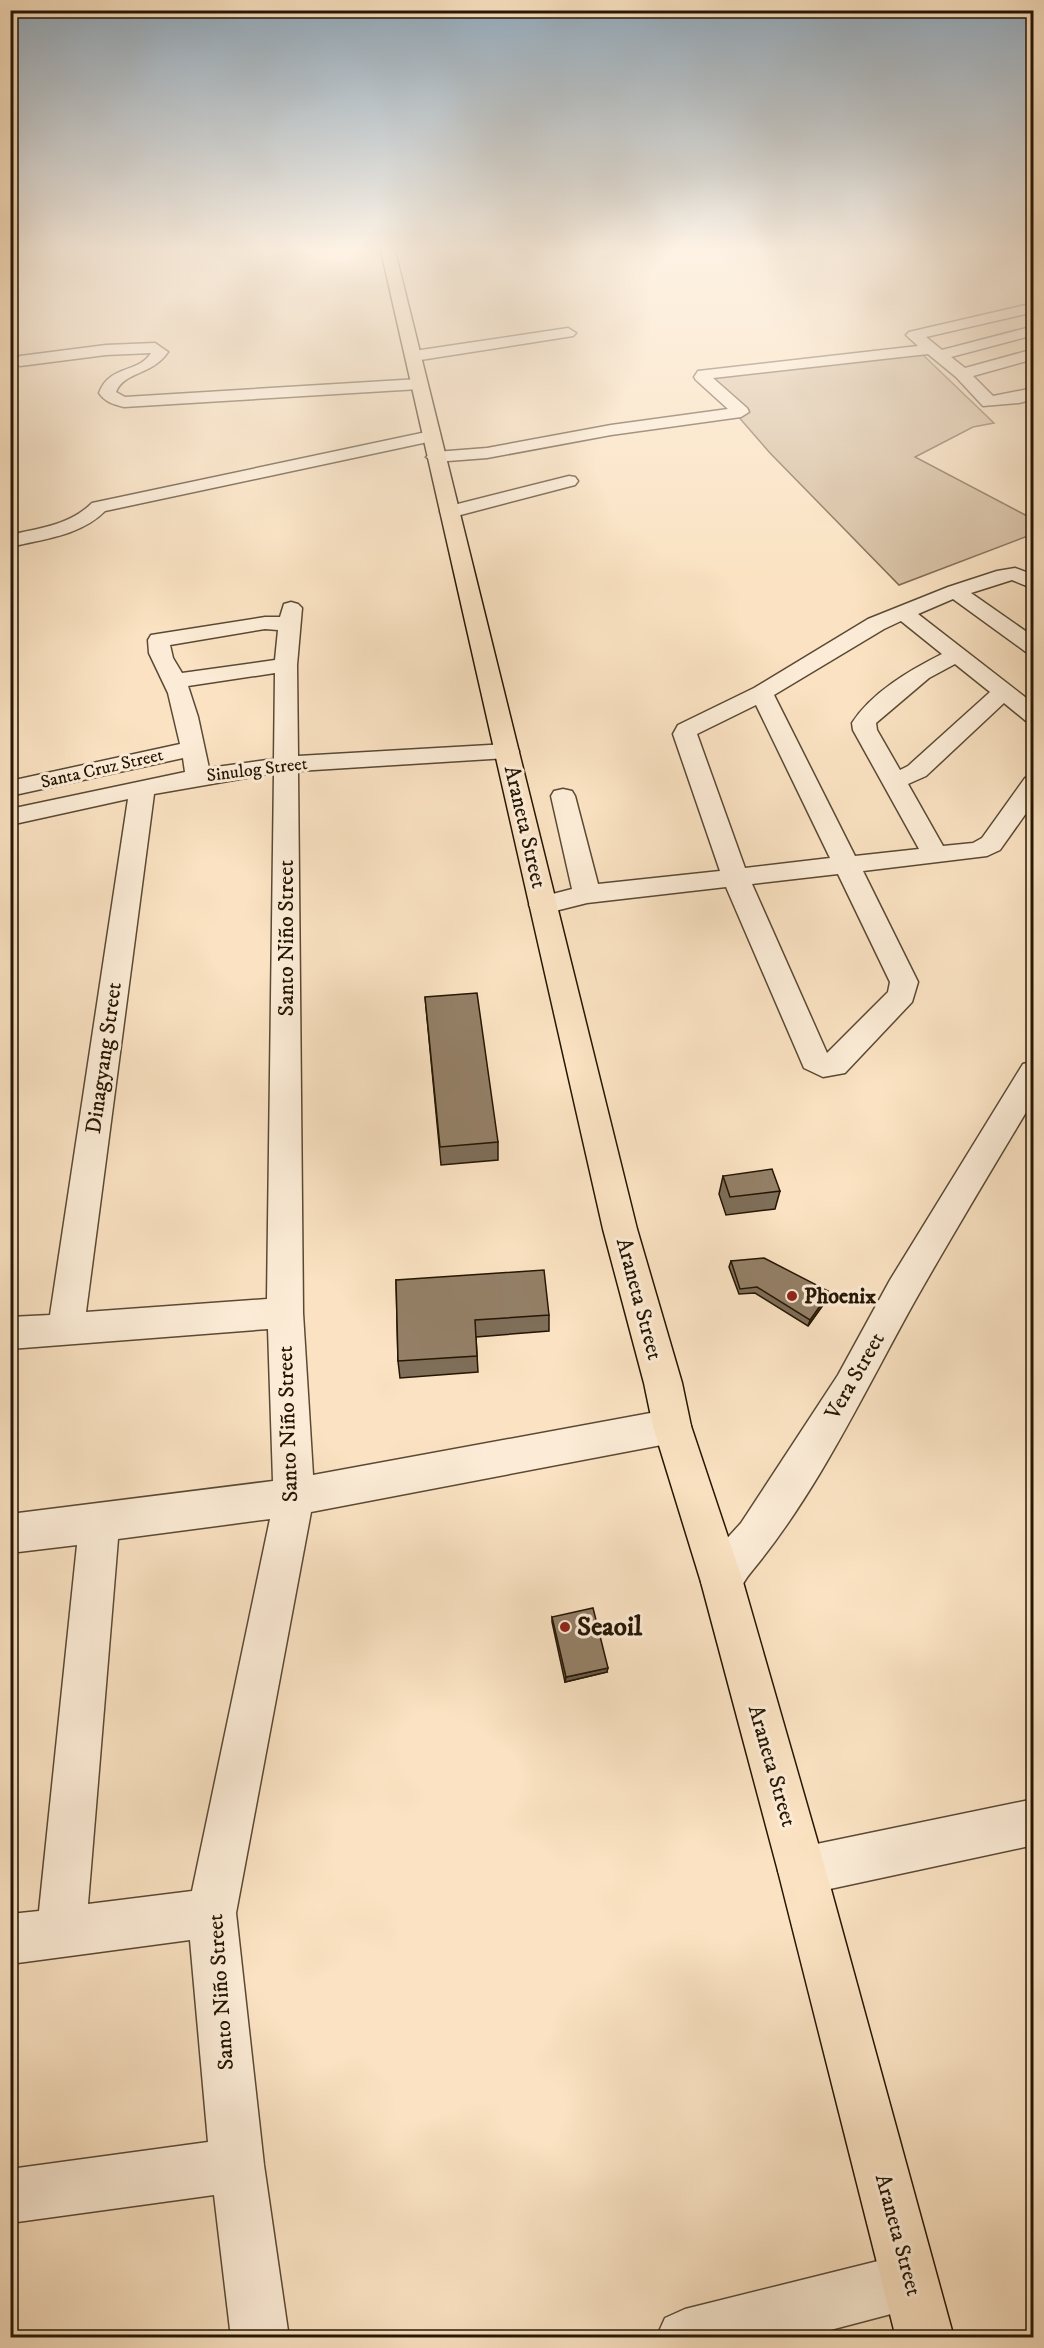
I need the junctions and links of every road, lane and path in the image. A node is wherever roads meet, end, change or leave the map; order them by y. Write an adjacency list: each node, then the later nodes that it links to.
1 (20, 361): 2 (street)
2 (23, 361)
3 (155, 361): 9 (street)
4 (415, 361): 9 (highway, Araneta Street)
5 (455, 361): 9 (street)
6 (832, 361): 12 (street)
7 (945, 361): 10 (street)
8 (1010, 361): 10 (street)
9 (417, 370): 12 (highway, Araneta Street)
10 (962, 374): 11 (street)
11 (1034, 393)
12 (433, 446): 14 (highway, Araneta Street); 15 (street)
13 (569, 482): 14 (street)
14 (449, 512): 27 (highway, Araneta Street)
15 (10, 541)
16 (1034, 583): 17 (street)
17 (955, 591): 18 (street); 19 (street)
18 (904, 613): 20 (street); 23 (street)
19 (1034, 647)
20 (954, 656): 24 (street); 30 (street)
21 (286, 665): 22 (street); 22 (street, Santo Niño Street); 28 (street, Santo Niño Street)
22 (175, 681): 26 (street)
23 (762, 693): 37 (street); 38 (street)
24 (1002, 693): 25 (street); 30 (street)
25 (1034, 716)
26 (193, 748): 29 (street); 32 (street, Santa Cruz Street)
27 (507, 751): 28 (street, Sinulog Street); 40 (highway, Araneta Street)
28 (286, 764): 29 (street, Sinulog Street); 42 (street, Santo Niño Street)
29 (198, 777): 33 (street, Sinulog Street)
30 (896, 780): 36 (street)
31 (1034, 783): 36 (street)
32 (10, 789)
33 (142, 789): 35 (street, Sinulog Street); 43 (street, Dinagyang Street)
34 (563, 796): 39 (street)
35 (10, 817)
36 (936, 856): 37 (street)
37 (849, 866): 38 (street); 38 (street)
38 (735, 876): 39 (street)
39 (587, 894): 40 (street)
40 (543, 905): 45 (highway, Araneta Street)
41 (1034, 1072): 49 (street, Vera Street)
42 (285, 1313): 43 (street); 46 (street, Santo Niño Street)
43 (66, 1328): 44 (street)
44 (10, 1333)
45 (672, 1426): 46 (street); 49 (highway, Araneta Street)
46 (294, 1497): 47 (street); 52 (street, Santo Niño Street)
47 (99, 1524): 48 (street); 53 (street)
48 (10, 1534)
49 (722, 1582): 51 (highway, Araneta Street)
50 (1034, 1822): 51 (street)
51 (802, 1871): 57 (highway, Araneta Street)
52 (212, 1913): 53 (street); 55 (street, Santo Niño Street)
53 (61, 1933): 54 (street)
54 (10, 1939)
55 (237, 2165): 56 (street); 58 (street, Santo Niño Street)
56 (10, 2196)
57 (910, 2281): 59 (street); 60 (highway, Araneta Street)
58 (260, 2337)
59 (685, 2337)
60 (925, 2337)

